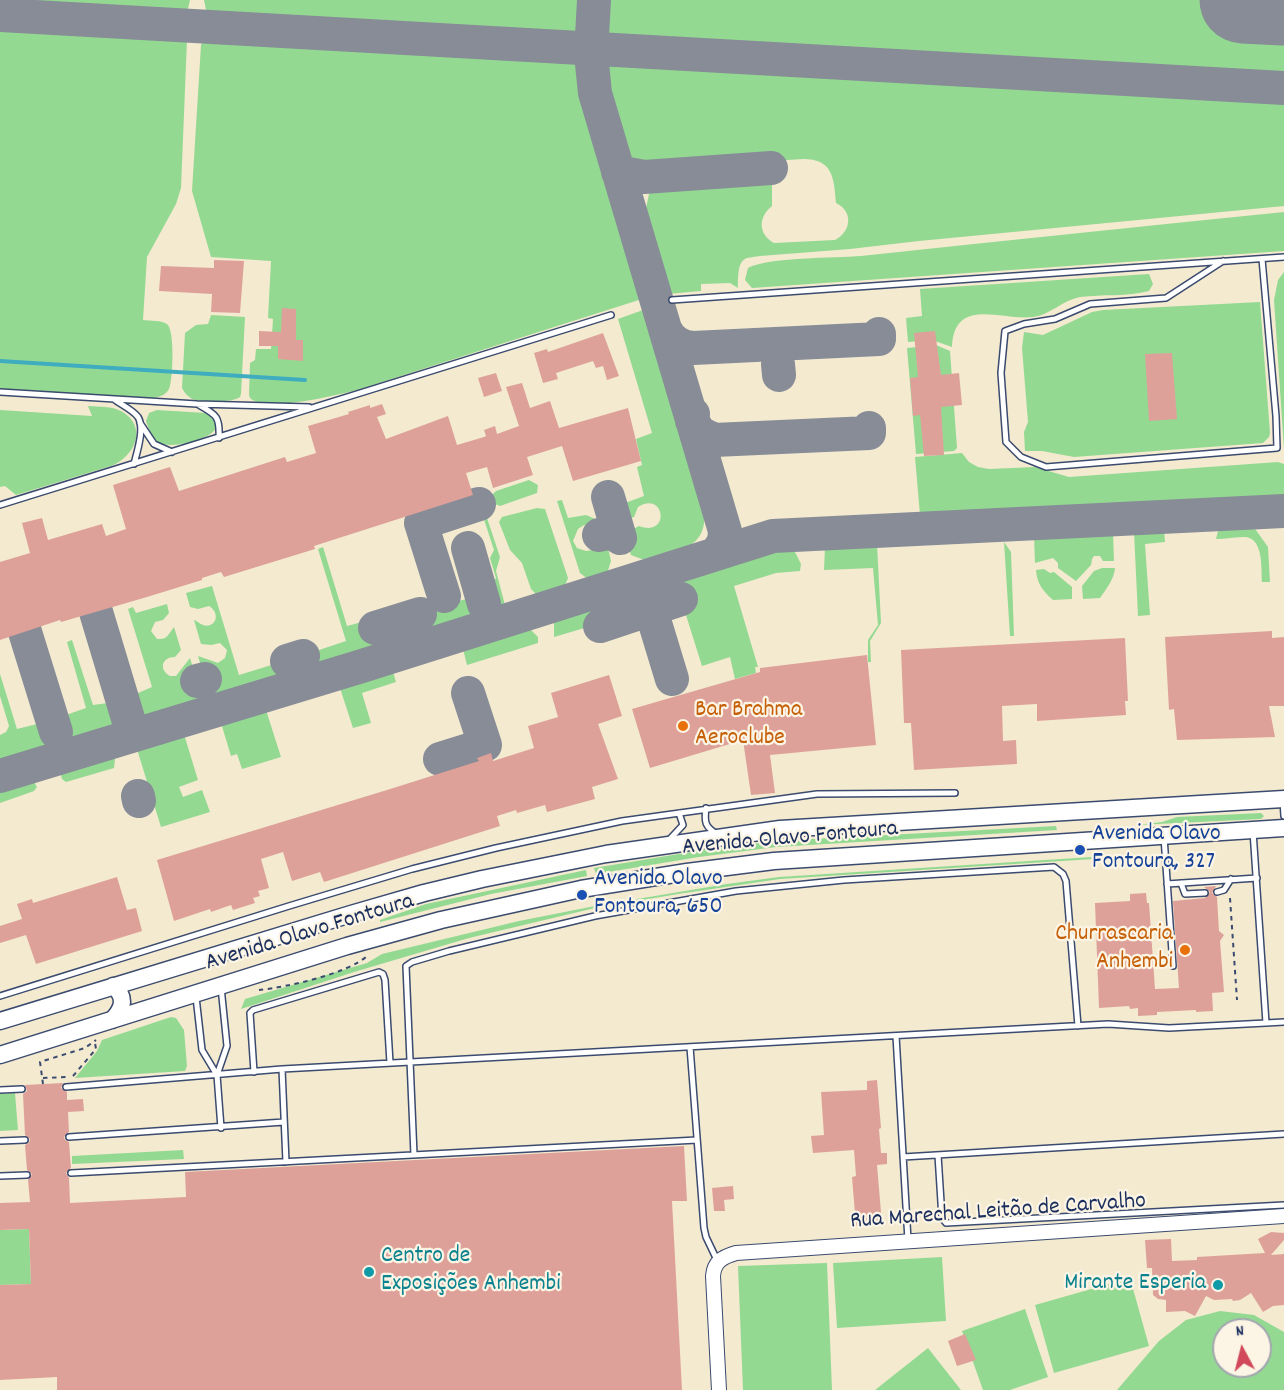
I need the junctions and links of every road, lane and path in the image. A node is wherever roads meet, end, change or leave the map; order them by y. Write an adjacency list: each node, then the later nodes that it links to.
1 (1284, 257): 2 (lane)
2 (1262, 259): 3 (lane); 3 (lane)
3 (1223, 261): 4 (lane)
4 (672, 300)
5 (611, 315): 9 (lane)
6 (0, 393): 7 (lane)
7 (114, 399): 8 (lane); 10 (lane)
8 (197, 404): 9 (lane); 11 (lane)
9 (316, 407): 11 (lane)
10 (140, 422): 12 (lane); 13 (lane)
11 (219, 438): 12 (lane)
12 (172, 452): 13 (lane)
13 (134, 464): 14 (lane)
14 (0, 505)
15 (955, 793): 17 (lane)
16 (1283, 799): 18 (main road, Avenida Olavo Fontoura); 21 (lane)
17 (706, 808): 20 (lane); 25 (lane)
18 (1140, 808): 19 (main road, Avenida Olavo Fontoura); 26 (main road)
19 (1101, 811): 25 (main road, Avenida Olavo Fontoura); 27 (main road)
20 (679, 813): 28 (lane); 40 (lane)
21 (1284, 816)
22 (1284, 828): 23 (main road, Avenida Olavo Fontoura)
23 (1253, 830): 24 (main road, Avenida Olavo Fontoura); 29 (lane)
24 (1164, 835): 26 (main road, Avenida Olavo Fontoura); 32 (lane)
25 (721, 836): 28 (main road, Avenida Olavo Fontoura)
26 (1138, 837): 27 (main road, Avenida Olavo Fontoura)
27 (1101, 840): 37 (main road, Avenida Olavo Fontoura)
28 (663, 845): 36 (main road, Avenida Olavo Fontoura)
29 (1257, 878): 30 (lane); 46 (lane)
30 (1230, 881): 31 (lane); 33 (lane); 41 (path)
31 (1181, 883): 32 (lane); 34 (lane)
32 (1167, 884): 35 (lane)
33 (1216, 892)
34 (1205, 893)
35 (1173, 966)
36 (160, 972): 38 (main road, Avenida Olavo Fontoura); 42 (main road)
37 (221, 985): 39 (main road, Avenida Olavo Fontoura); 57 (lane)
38 (113, 986): 43 (main road); 44 (main road, Avenida Olavo Fontoura)
39 (195, 993): 42 (main road, Avenida Olavo Fontoura); 57 (lane)
40 (0, 996)
41 (1237, 1000)
42 (164, 1003): 43 (main road, Avenida Olavo Fontoura)
43 (112, 1020): 51 (main road, Avenida Olavo Fontoura)
44 (0, 1021)
45 (1284, 1022): 46 (lane)
46 (1266, 1023): 47 (lane)
47 (1078, 1026): 48 (lane); 52 (lane)
48 (896, 1035): 50 (lane); 72 (lane)
49 (94, 1042): 58 (path)
50 (690, 1047): 52 (lane); 68 (lane)
51 (0, 1055)
52 (410, 1062): 53 (lane); 70 (lane)
53 (390, 1063): 55 (lane); 56 (lane)
54 (40, 1064): 58 (path)
55 (282, 1069): 56 (lane); 63 (lane)
56 (255, 1072): 57 (lane)
57 (217, 1075): 60 (lane); 64 (lane)
58 (43, 1078): 59 (path)
59 (44, 1084)
60 (66, 1087)
61 (22, 1089): 62 (lane)
62 (0, 1090)
63 (284, 1122): 64 (lane); 73 (lane)
64 (221, 1128): 66 (lane)
65 (1284, 1134): 71 (lane)
66 (69, 1137)
67 (25, 1140): 69 (lane)
68 (697, 1140): 70 (lane); 80 (lane)
69 (0, 1141)
70 (414, 1155): 73 (lane)
71 (938, 1155): 72 (lane); 77 (lane)
72 (903, 1156): 79 (lane)
73 (286, 1162): 74 (lane)
74 (71, 1173)
75 (27, 1175): 76 (lane)
76 (0, 1176)
77 (1284, 1205)
78 (1284, 1216): 79 (street, Rua Marechal Leitão de Carvalho)
79 (908, 1242): 80 (street, Rua Marechal Leitão de Carvalho)
80 (718, 1262): 81 (street)
81 (719, 1390)

